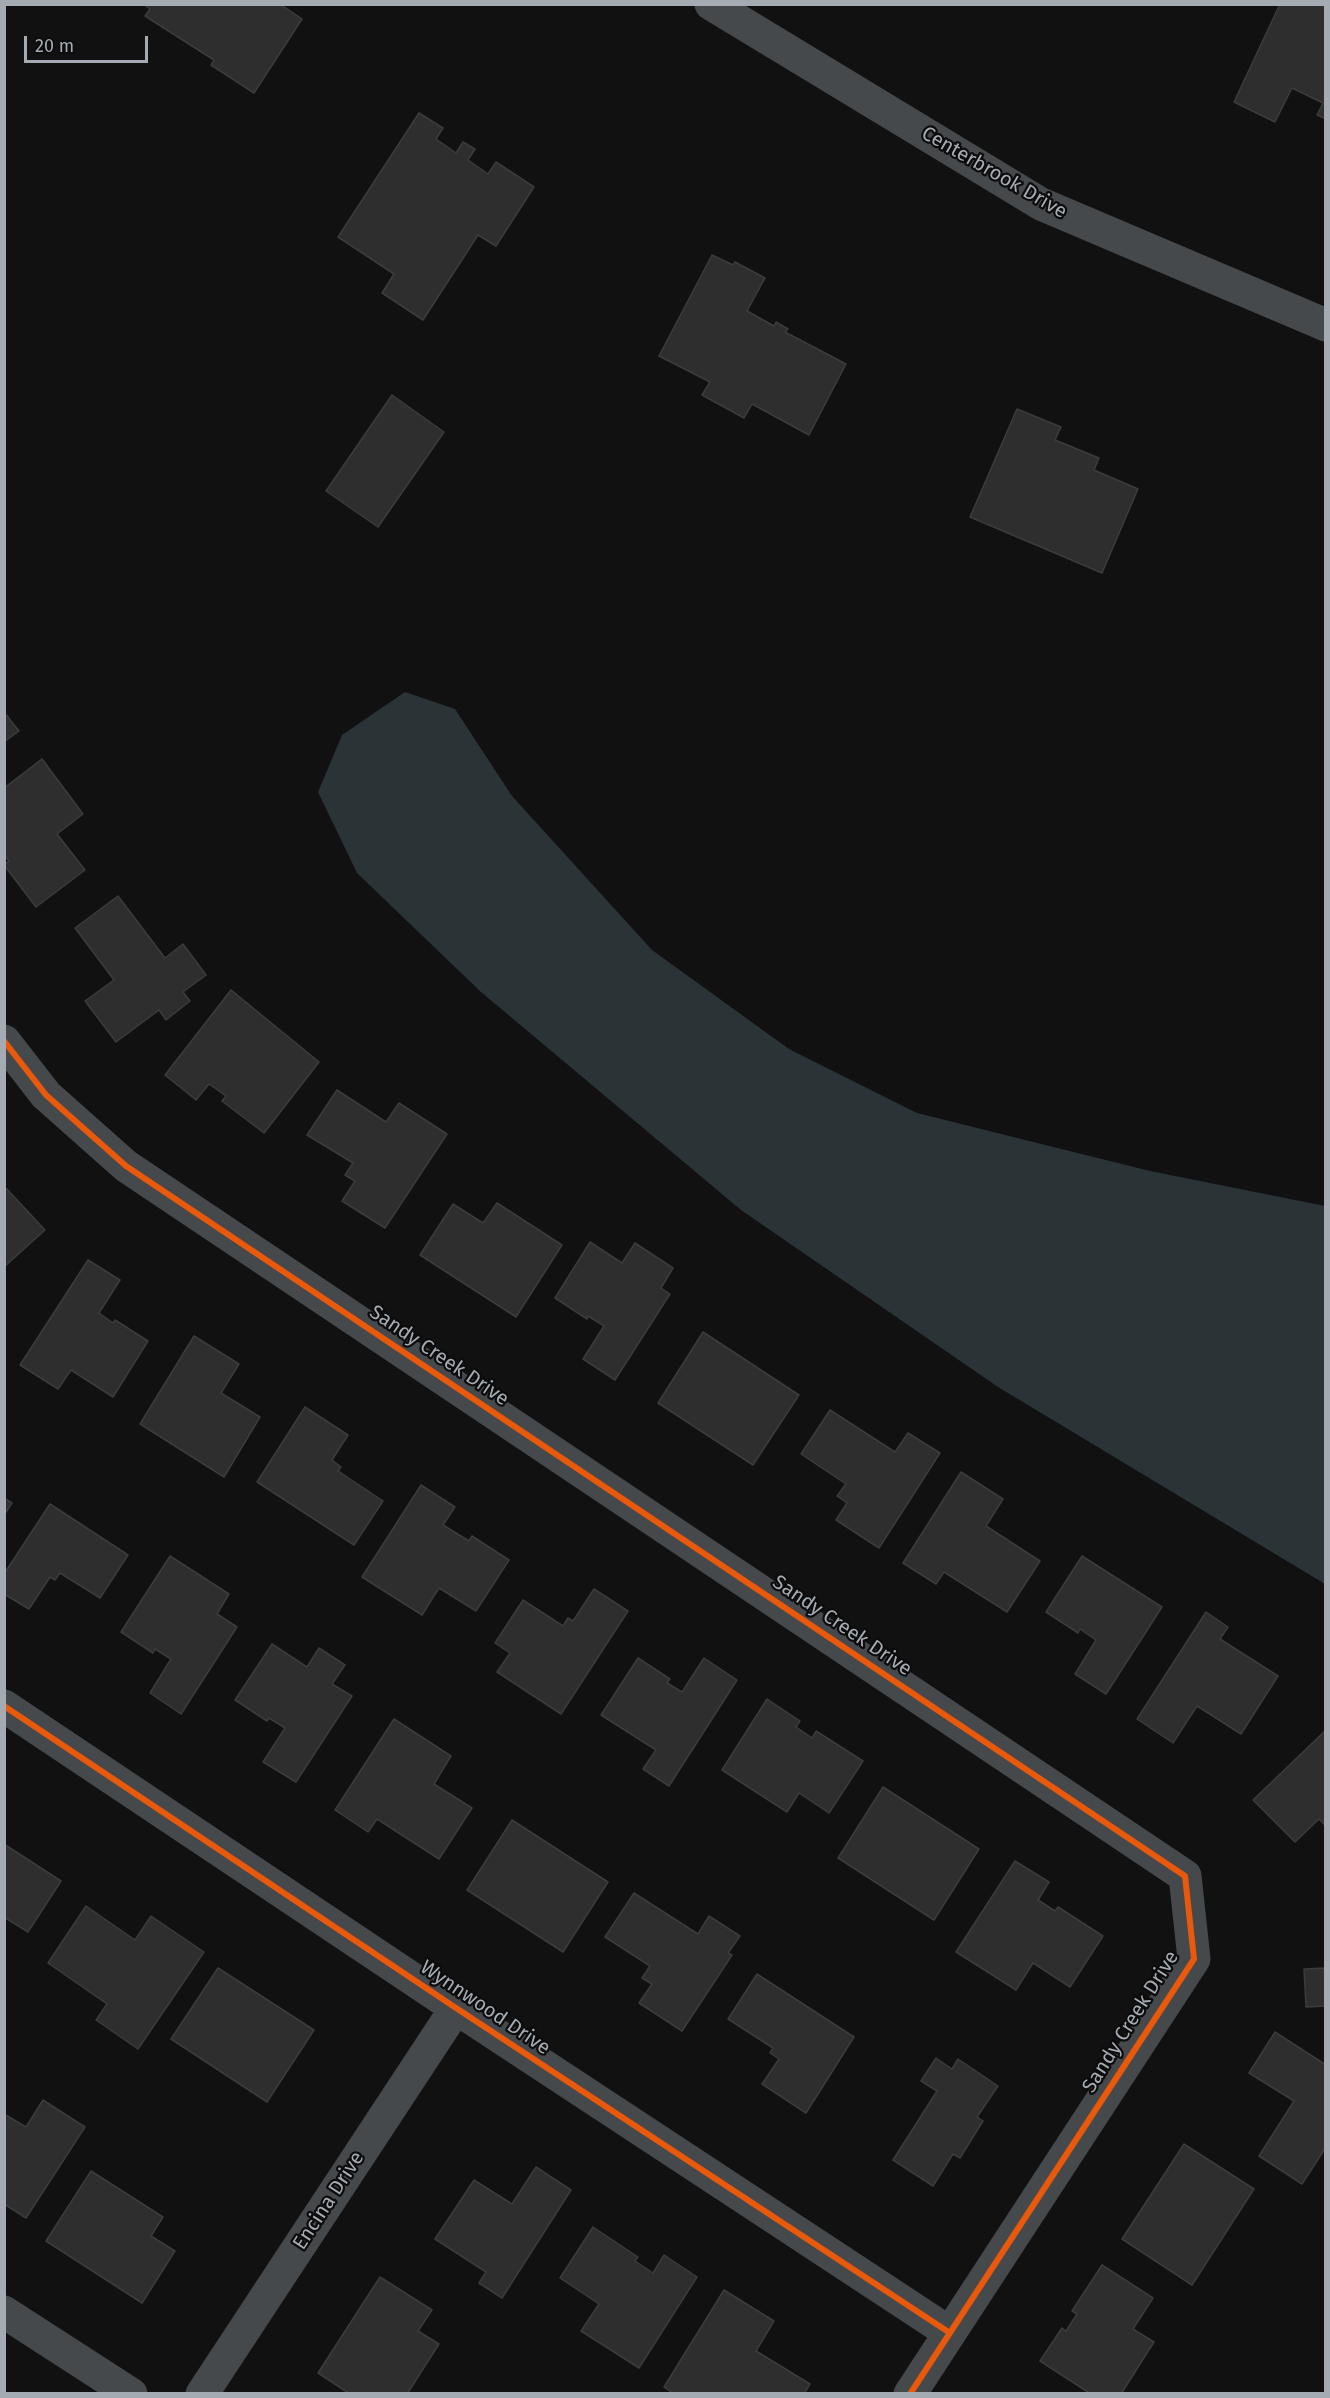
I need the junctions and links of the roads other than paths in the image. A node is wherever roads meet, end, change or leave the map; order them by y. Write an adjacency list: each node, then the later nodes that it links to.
1 (711, 4): 2 (street, Centerbrook Drive)
2 (1326, 325)
3 (4, 1041): 7 (street, Sandy Creek Drive)
4 (4, 1706): 5 (street, Wynnwood Drive)
5 (456, 2008): 7 (street, Wynnwood Drive); 9 (street, Encina Drive)
6 (4, 2312): 8 (street)
7 (950, 2334): 10 (street, Sandy Creek Drive)
8 (131, 2394)
9 (202, 2394)
10 (910, 2394)

